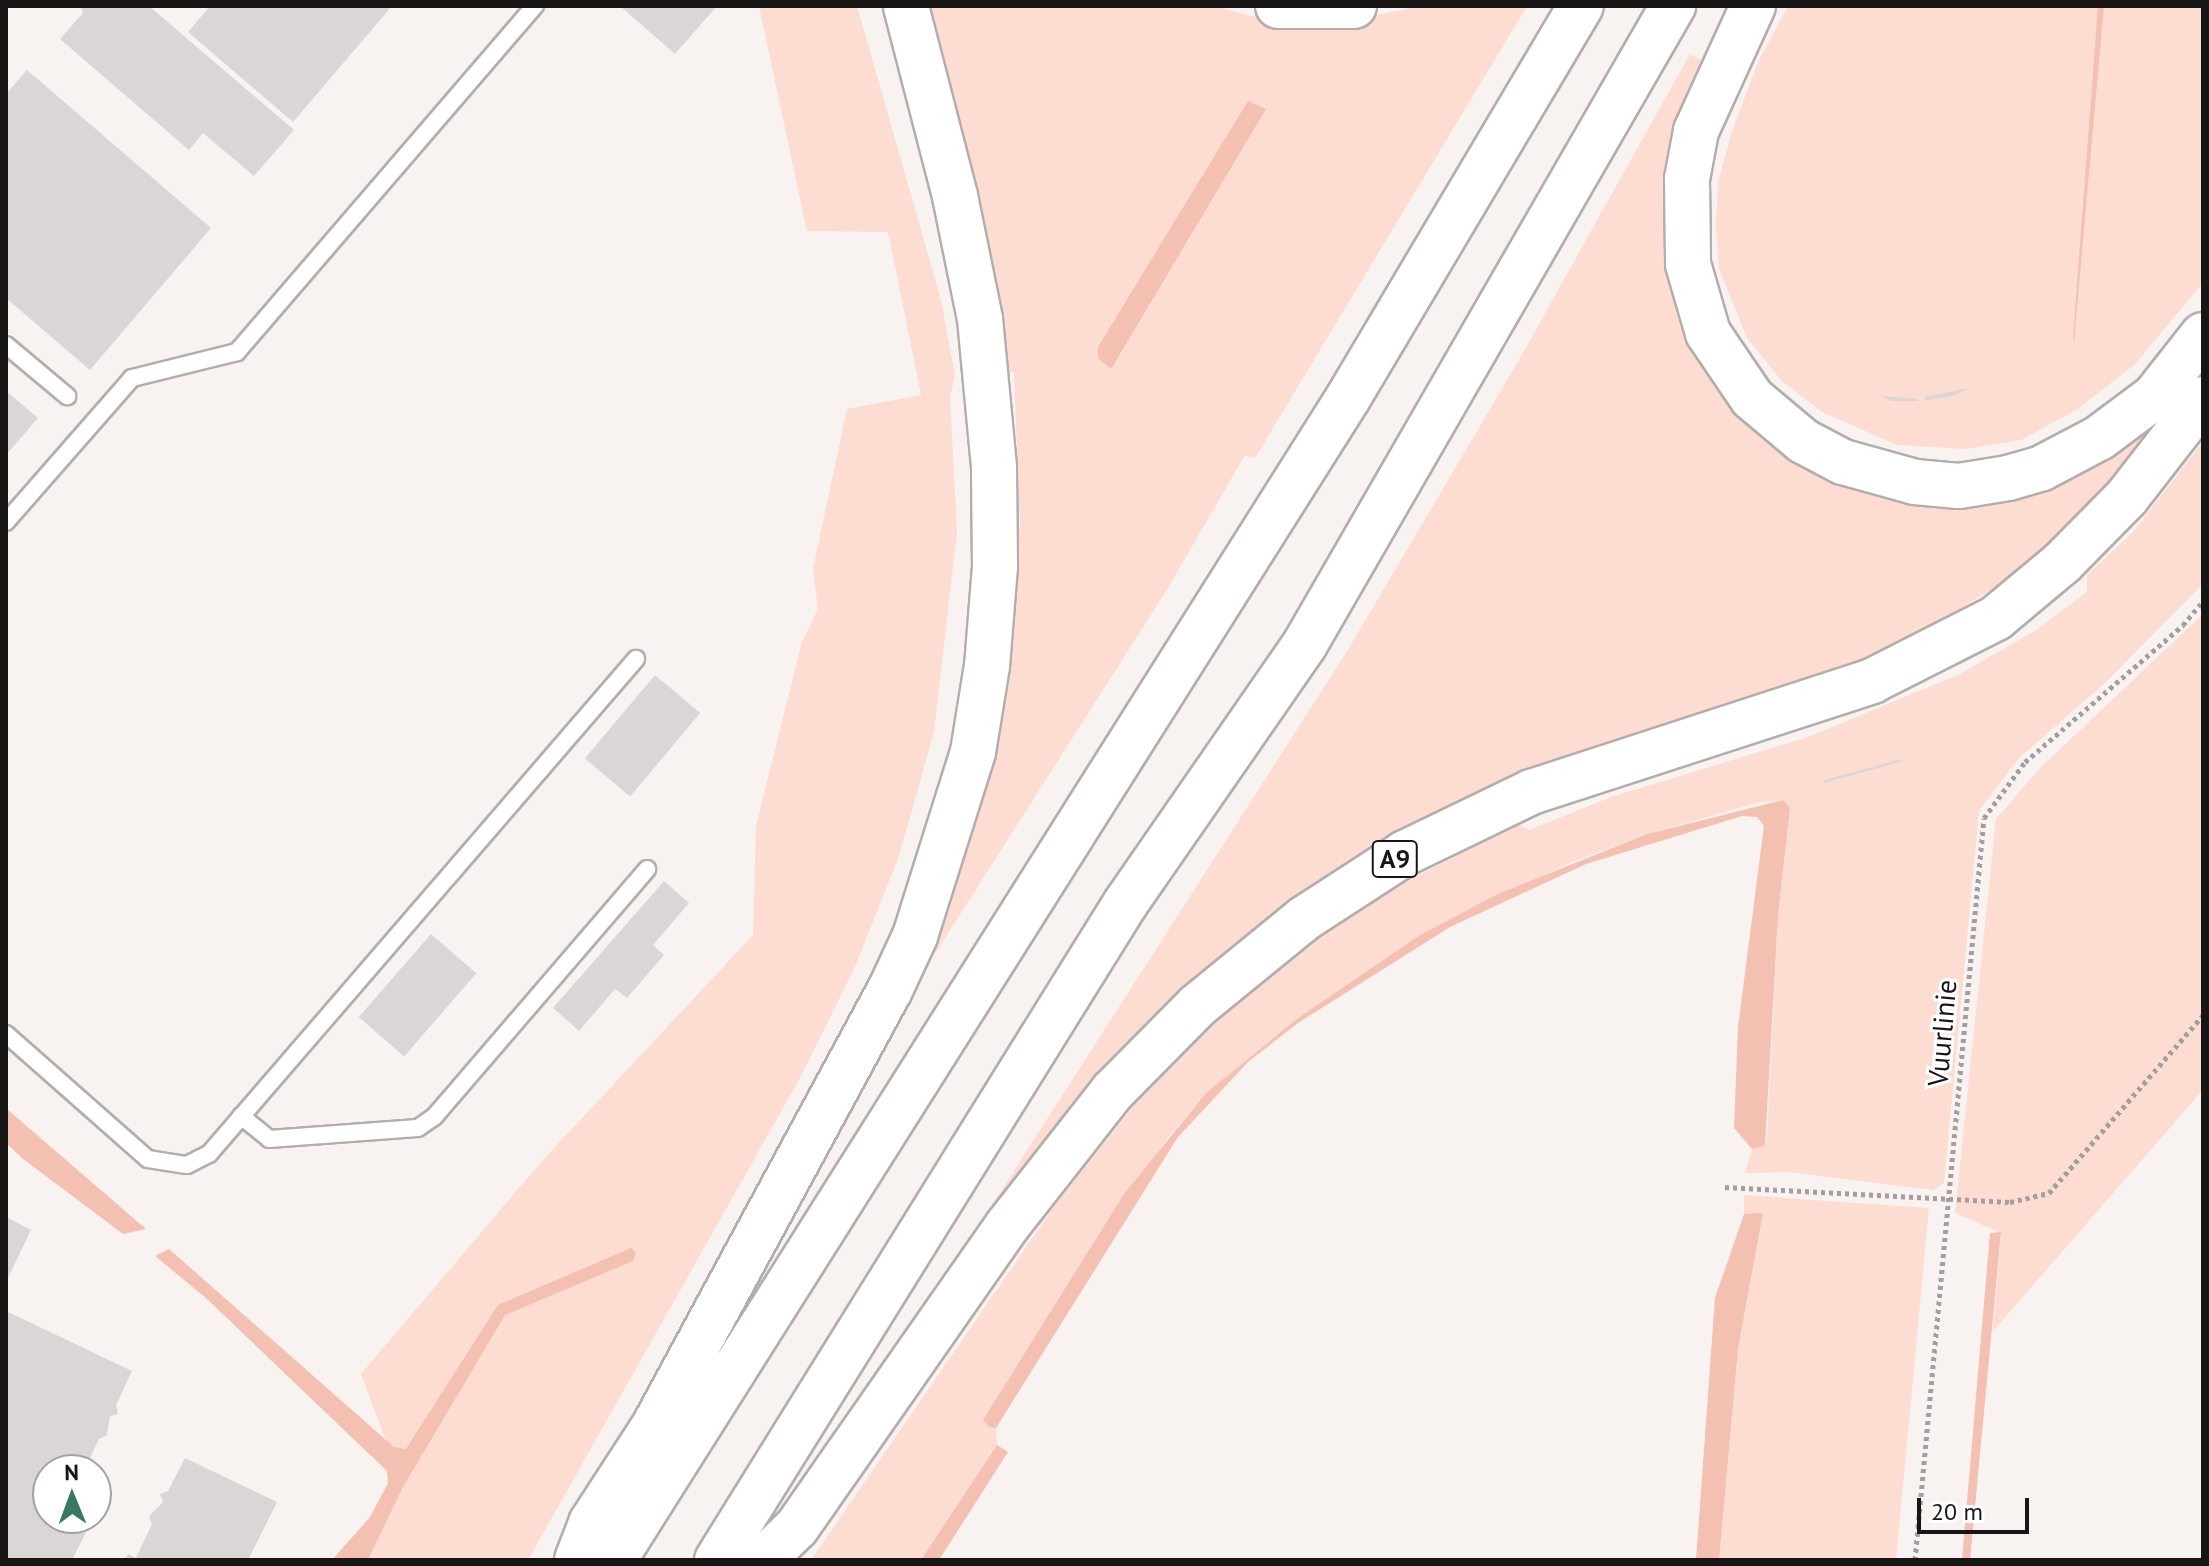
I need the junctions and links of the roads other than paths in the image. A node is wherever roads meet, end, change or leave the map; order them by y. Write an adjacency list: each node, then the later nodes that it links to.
1 (535, 6): 12 (lane)
2 (906, 6): 17 (highway)
3 (1278, 6): 4 (highway)
4 (1354, 6)
5 (1581, 6): 18 (highway)
6 (1673, 6): 19 (highway)
7 (1753, 6): 8 (highway)
8 (2203, 335)
9 (6, 345): 10 (lane)
10 (67, 396)
11 (2203, 399): 20 (highway, A9)
12 (6, 522)
13 (636, 659): 16 (lane)
14 (647, 869): 16 (lane)
15 (6, 1034): 16 (lane)
16 (241, 1116)
17 (577, 1560)
18 (614, 1560)
19 (717, 1560)
20 (763, 1560)

